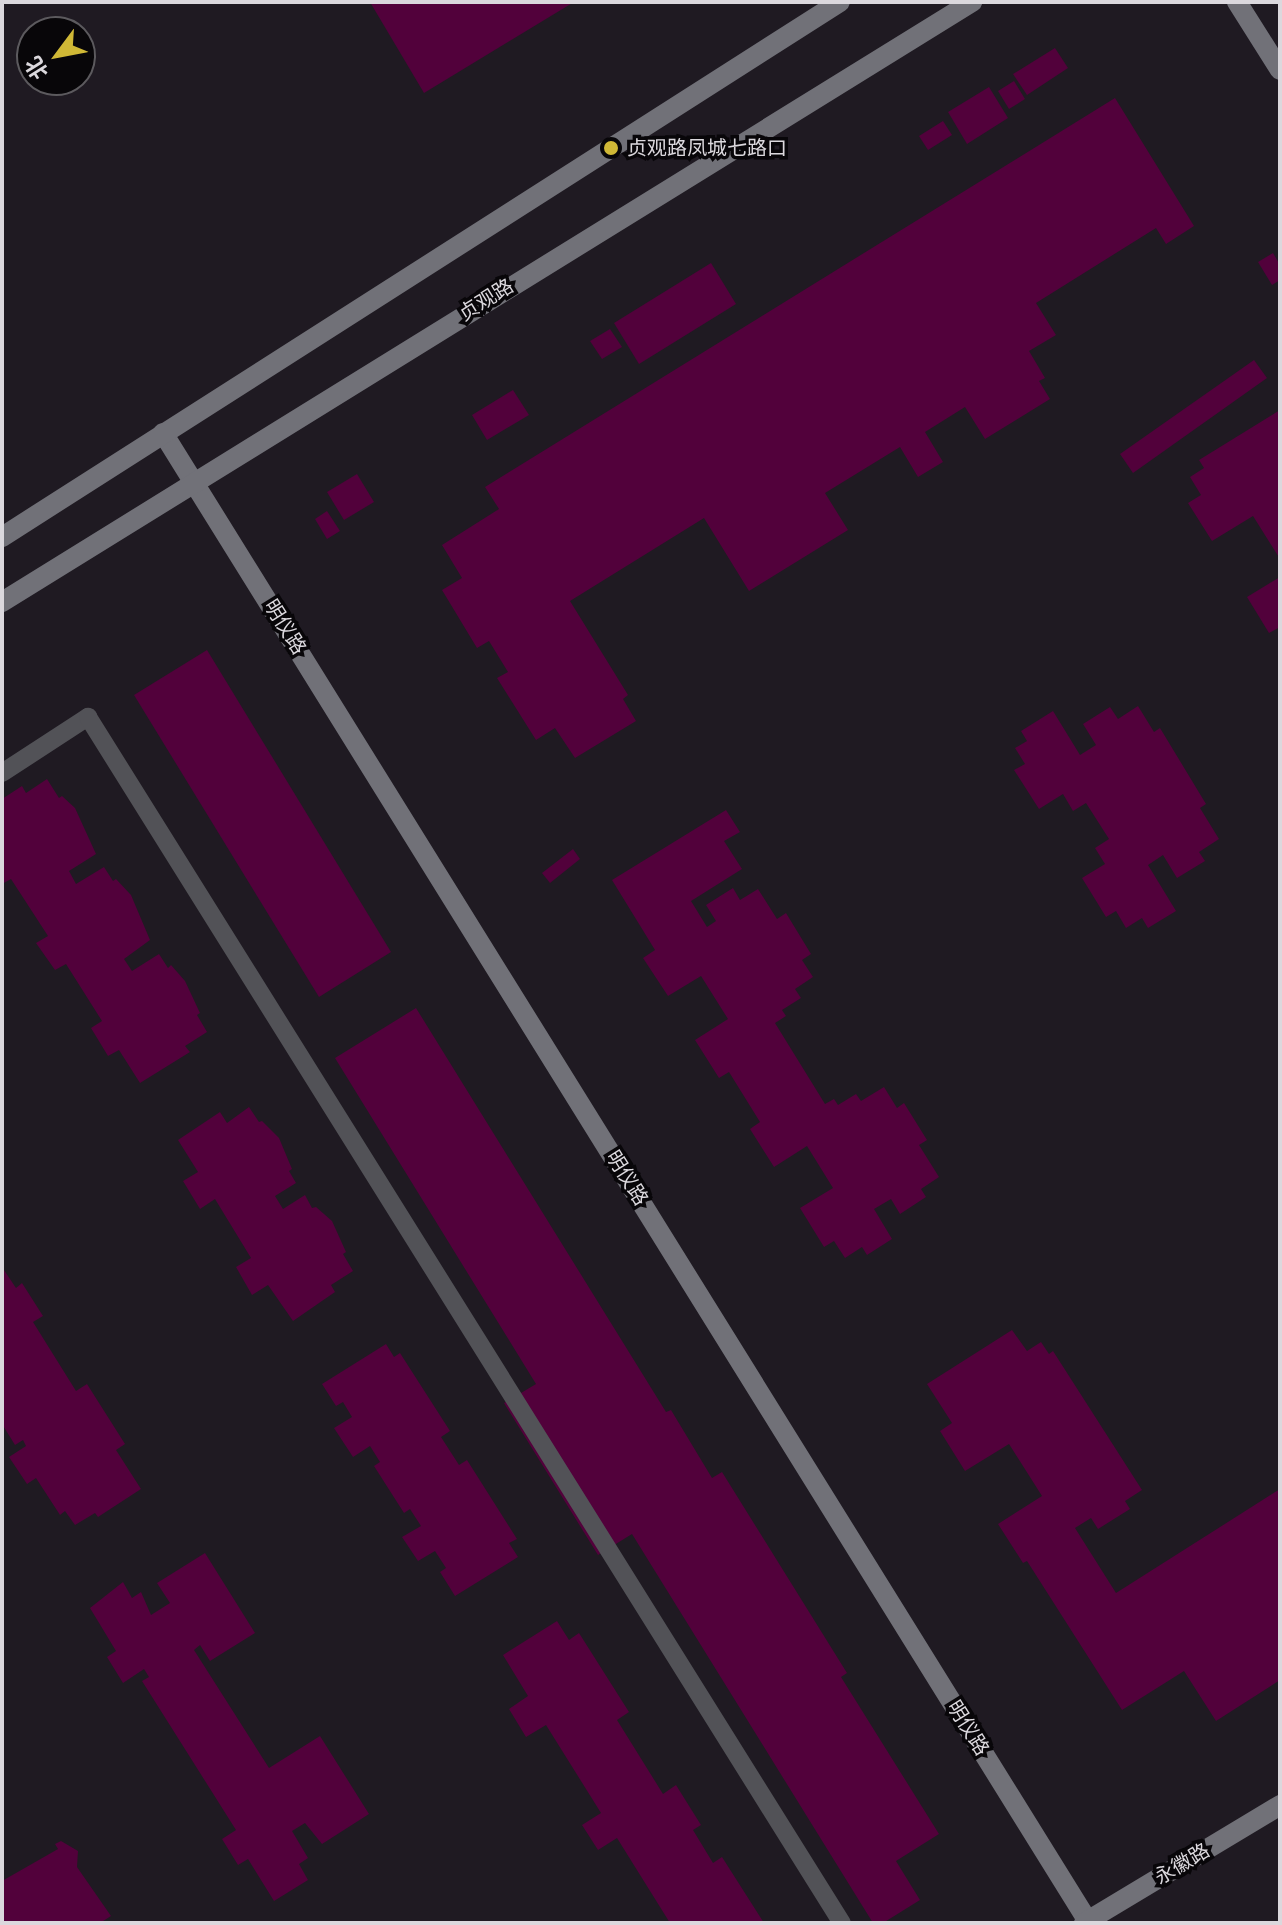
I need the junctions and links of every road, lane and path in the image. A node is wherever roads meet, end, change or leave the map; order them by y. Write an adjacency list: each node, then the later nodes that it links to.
1 (840, 2): 5 (main road)
2 (972, 2): 6 (main road, 贞观路)
3 (1237, 2): 4 (main road)
4 (1280, 70)
5 (163, 433): 6 (main road, 明仪路); 7 (main road)
6 (193, 480): 8 (main road, 贞观路); 11 (main road, 明仪路)
7 (2, 537)
8 (2, 602)
9 (2, 773): 12 (lane)
10 (1280, 1805): 11 (main road, 永徽路)
11 (1087, 1922)
12 (842, 1923)

